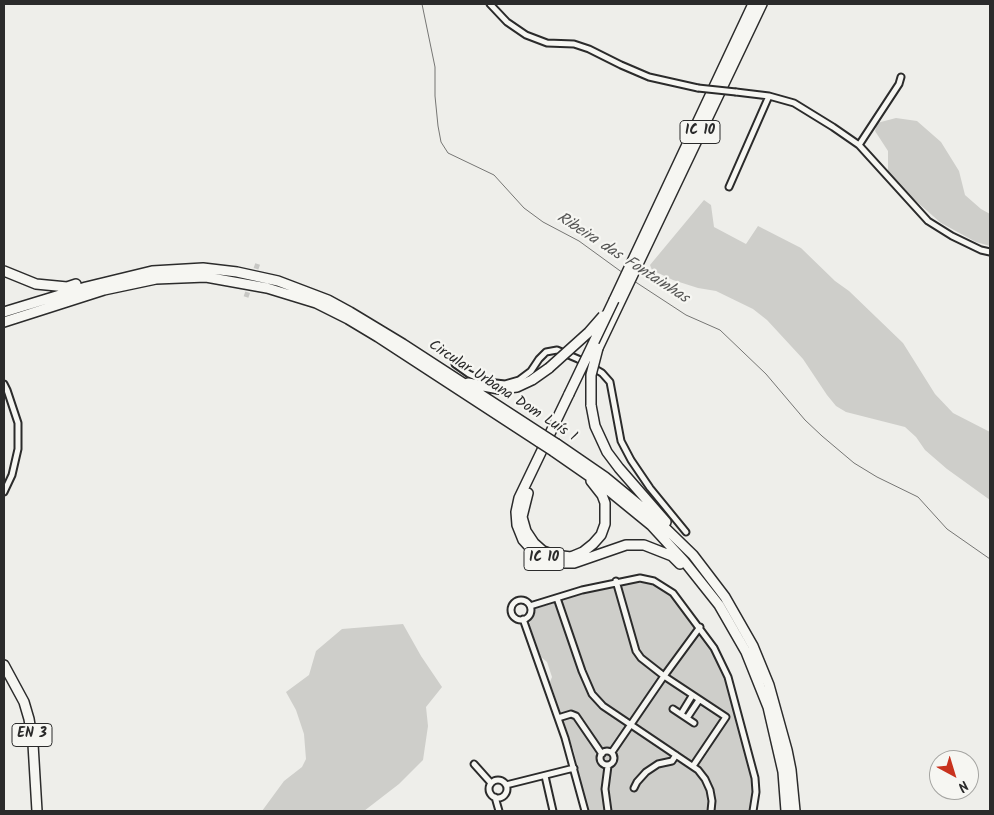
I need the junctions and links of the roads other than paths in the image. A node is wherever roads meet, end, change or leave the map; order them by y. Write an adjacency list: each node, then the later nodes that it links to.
1 (490, 4): 5 (street, bridge)
2 (753, 4): 11 (main road, IC 10)
3 (762, 4): 14 (main road, IC 10 / IC 10)
4 (901, 77): 6 (street)
5 (769, 96): 6 (street); 7 (street)
6 (859, 145): 8 (street)
7 (729, 187)
8 (990, 252)
9 (4, 271): 10 (main road)
10 (152, 271): 12 (main road, Circular Urbana Dom Luís I); 16 (main road, Circular Urbana Dom Luís I)
11 (614, 300): 16 (main road, IC 10, bridge); 18 (main road, IC 10, bridge)
12 (4, 312)
13 (4, 322): 19 (main road, Circular Urbana Dom Luís I)
14 (598, 348): 18 (main road, IC 10, bridge); 24 (main road, IC 10, bridge)
15 (455, 364): 23 (street)
16 (462, 382): 19 (main road, Circular Urbana Dom Luís I)
17 (4, 384): 22 (street)
18 (571, 396): 21 (main road, IC 10); 26 (main road, IC 10)
19 (541, 438): 20 (main road, Circular Urbana Dom Luís I, bridge)
20 (555, 448): 21 (main road, Circular Urbana Dom Luís I); 24 (main road, Circular Urbana Dom Luís I)
21 (578, 468): 26 (main road, Circular Urbana Dom Luís I)
22 (4, 492)
23 (686, 532)
24 (693, 555): 63 (main road, Circular Urbana Dom Luís I)
25 (616, 581): 27 (street); 30 (street); 32 (street)
26 (711, 593): 62 (main road, Circular Urbana Dom Luís I)
27 (558, 598): 28 (street); 42 (street)
28 (530, 606): 29 (street); 29 (street)
29 (523, 619): 39 (street)
30 (700, 627): 32 (street); 36 (street)
31 (5, 671): 55 (main road, EN 3)
32 (664, 676): 33 (street); 42 (street)
33 (692, 696): 34 (street); 37 (street)
34 (698, 700): 38 (street); 40 (street)
35 (673, 709): 37 (street)
36 (738, 712): 38 (street); 61 (street)
37 (680, 714): 40 (street)
38 (726, 717): 48 (street)
39 (558, 718): 44 (street); 49 (street)
40 (687, 718): 41 (street)
41 (694, 722)
42 (631, 724): 43 (street); 45 (street)
43 (612, 752): 44 (street); 47 (street)
44 (602, 754): 47 (street)
45 (676, 755): 48 (street); 53 (street)
46 (474, 764): 51 (street)
47 (608, 766): 59 (street)
48 (693, 766): 60 (street)
49 (574, 768): 50 (street); 58 (street)
50 (545, 776): 52 (street); 57 (street)
51 (491, 783): 52 (street); 54 (street)
52 (506, 785): 54 (street)
53 (634, 788)
54 (495, 797): 56 (street)
55 (37, 811)
56 (499, 811)
57 (553, 811)
58 (585, 811)
59 (608, 811)
60 (711, 811)
61 (753, 811)
62 (786, 811)
63 (795, 811)

